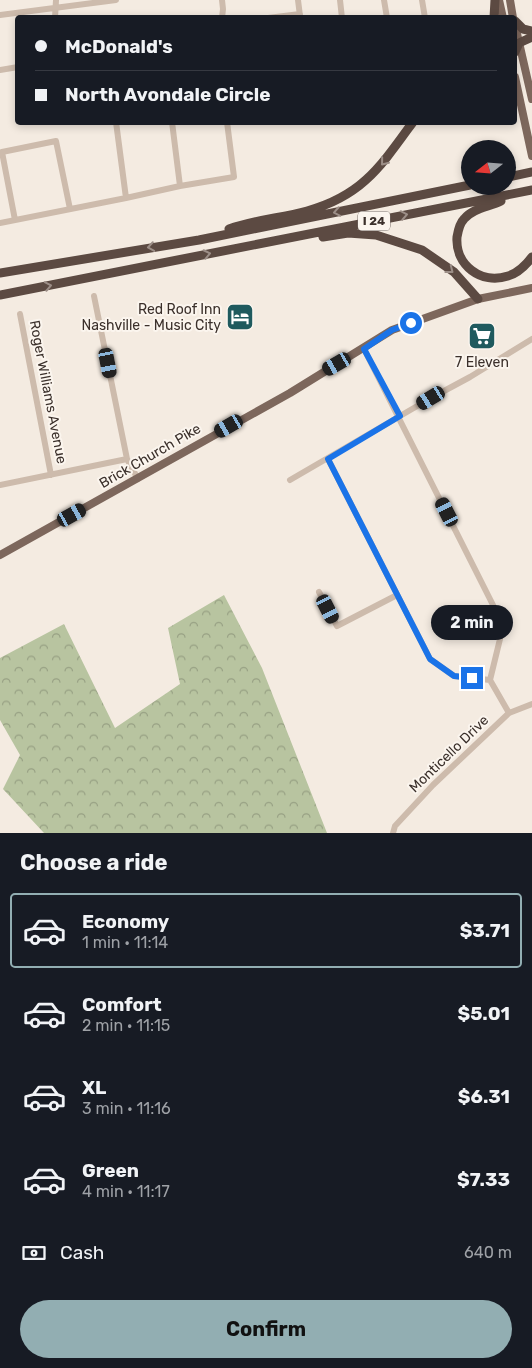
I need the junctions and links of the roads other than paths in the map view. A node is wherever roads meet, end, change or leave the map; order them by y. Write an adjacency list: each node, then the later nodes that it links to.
1 (56, 0): 11 (street)
2 (116, 0): 11 (street)
3 (222, 0): 14 (street)
4 (298, 0): 15 (street)
5 (340, 0): 16 (street)
6 (384, 0): 17 (street)
7 (422, 0): 18 (street)
8 (495, 0): 19 (highway)
9 (499, 0): 20 (main road)
10 (510, 0): 21 (main road)
11 (56, 8): 12 (street); 13 (street)
12 (0, 15)
13 (55, 15)
14 (222, 15)
15 (300, 15)
16 (342, 15)
17 (386, 15)
18 (424, 15)
19 (494, 15)
20 (502, 15)
21 (512, 15)
22 (517, 23): 23 (highway)
23 (532, 31)
24 (532, 37): 25 (highway)
25 (517, 48): 29 (main road)
26 (15, 68): 27 (street)
27 (0, 70)
28 (517, 86): 34 (main road)
29 (532, 99)
30 (116, 125): 43 (street)
31 (172, 125): 37 (street)
32 (227, 125): 37 (street)
33 (411, 125): 47 (highway, one-way to 47)
34 (532, 156)
35 (532, 172): 36 (highway)
36 (516, 175)
37 (180, 186): 43 (street)
38 (461, 186): 47 (highway, I 24, one-way to 47)
39 (532, 190): 40 (highway, I 24)
40 (516, 193)
41 (507, 195): 48 (highway, I 24, one-way to 41)
42 (510, 195): 49 (highway)
43 (126, 198): 44 (street)
44 (70, 209): 45 (street); 45 (street)
45 (15, 220): 46 (street)
46 (0, 223)
47 (199, 240): 50 (highway, I 24, one-way to 50)
48 (236, 248): 52 (highway, I 24, one-way to 48); 54 (highway, one-way to 54)
49 (532, 257)
50 (0, 273)
51 (532, 288): 54 (main road, Brick Church Pike)
52 (0, 295)
53 (94, 296): 59 (street)
54 (478, 299): 57 (main road, Brick Church Pike)
55 (20, 314): 61 (street, Roger Williams Avenue)
56 (532, 339): 58 (street)
57 (364, 349): 58 (street); 62 (main road, Brick Church Pike)
58 (400, 416): 60 (street); 68 (street)
59 (127, 459): 61 (street); 62 (street)
60 (328, 459): 63 (street); 67 (street)
61 (51, 475): 64 (street)
62 (138, 478): 65 (main road, Brick Church Pike)
63 (290, 480)
64 (0, 486)
65 (0, 555)
66 (319, 592): 67 (street)
67 (397, 595): 68 (street)
68 (490, 680): 70 (street)
69 (532, 704): 70 (street, Monticello Drive)
70 (510, 713): 71 (street, Monticello Drive)
71 (393, 833)

